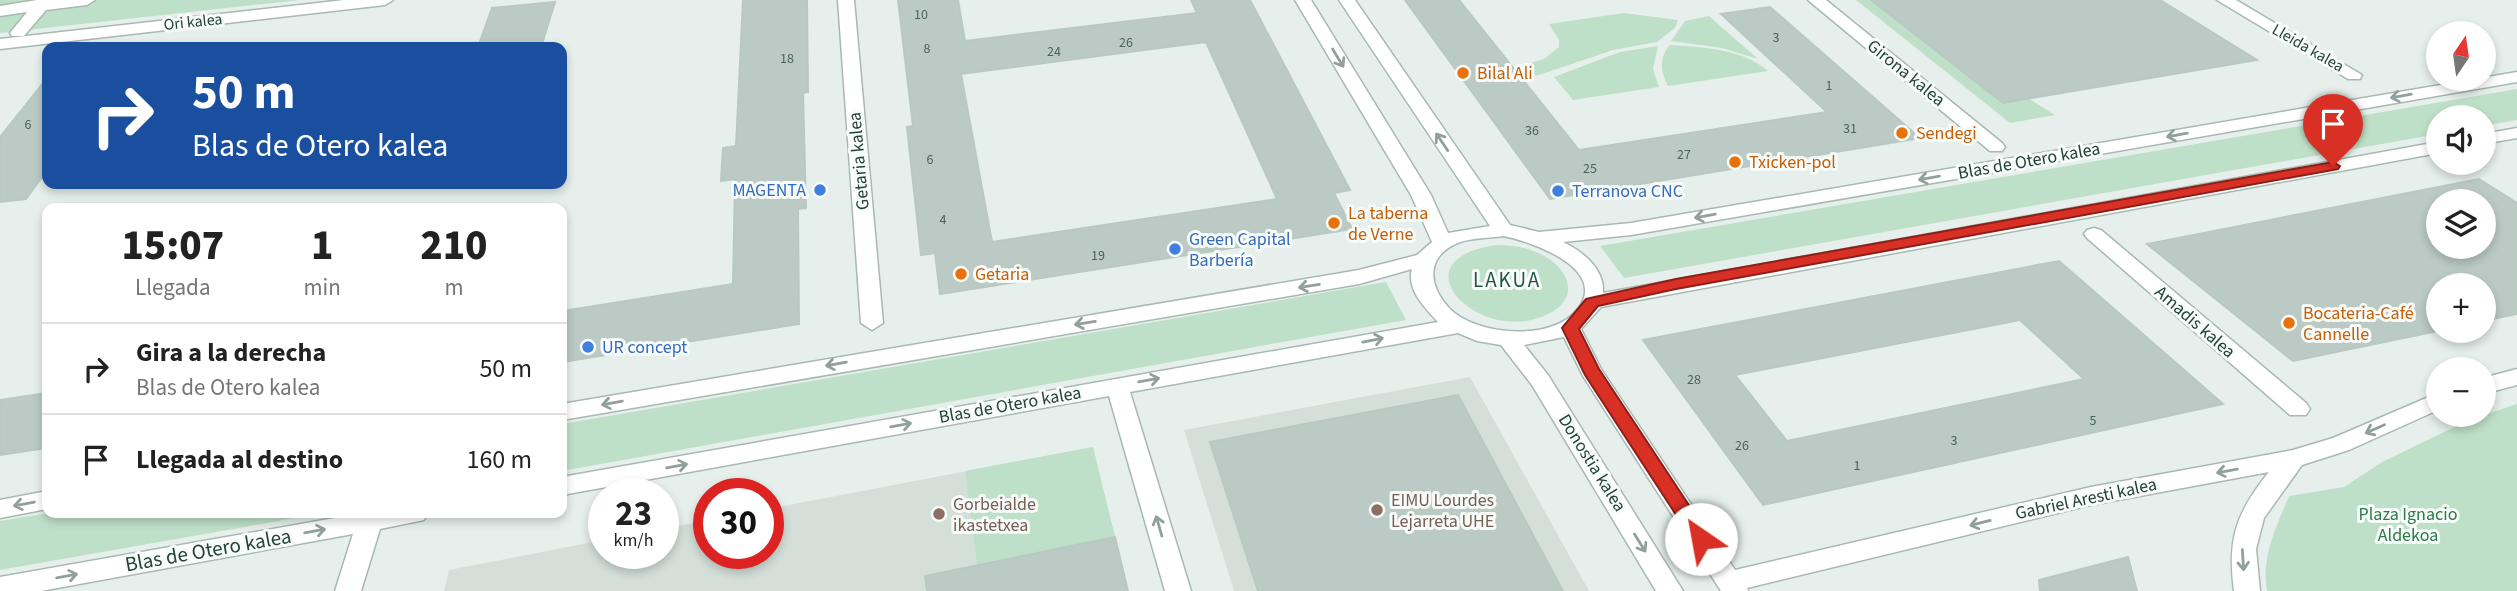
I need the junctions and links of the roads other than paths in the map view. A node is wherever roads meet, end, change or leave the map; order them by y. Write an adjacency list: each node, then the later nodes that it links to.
1 (87, 0): 8 (street)
2 (385, 0): 10 (street, Ori kalea)
3 (846, 0): 24 (street, Getaria kalea)
4 (1303, 0): 21 (street, one-way to 21)
5 (1347, 0): 18 (street, one-way to 5)
6 (1816, 0): 16 (street, Girona kalea)
7 (2225, 0): 12 (street, Lleida kalea)
8 (43, 3): 9 (street); 10 (street)
9 (0, 11)
10 (10, 40): 11 (street)
11 (0, 57)
12 (2354, 75)
13 (2517, 77): 20 (street, Blas de Otero kalea, one-way to 20)
14 (2517, 133): 15 (street)
15 (2496, 137)
16 (1996, 147)
17 (2426, 149): 23 (street)
18 (1503, 230): 20 (street); 21 (street)
19 (2094, 233): 32 (street, Amadis kalea)
20 (1541, 238): 23 (street)
21 (1442, 242): 22 (street)
22 (1423, 260): 25 (street); 33 (street, one-way to 33)
23 (1592, 302): 26 (street)
24 (872, 323)
25 (1458, 326): 27 (street); 30 (street, Blas de Otero kalea, one-way to 25)
26 (1570, 328): 27 (street); 40 (street)
27 (1508, 339): 44 (street, Donostia kalea, one-way to 44)
28 (2517, 377): 29 (street)
29 (2496, 383)
30 (1117, 386): 35 (street, Blas de Otero kalea, one-way to 30); 43 (street, one-way to 30)
31 (2426, 406): 34 (street, Gabriel Aresti kalea, one-way to 34)
32 (2298, 409)
33 (567, 411)
34 (2294, 459): 40 (street, Gabriel Aresti kalea, one-way to 40); 45 (street, one-way to 45)
35 (567, 485)
36 (42, 501): 37 (street, one-way to 37)
37 (0, 509)
38 (387, 518): 39 (street, Blas de Otero kalea)
39 (370, 521): 41 (street, Blas de Otero kalea, one-way to 39); 42 (street)
40 (1732, 587)
41 (0, 588)
42 (348, 591)
43 (1178, 591)
44 (1670, 591)
45 (2247, 591)

